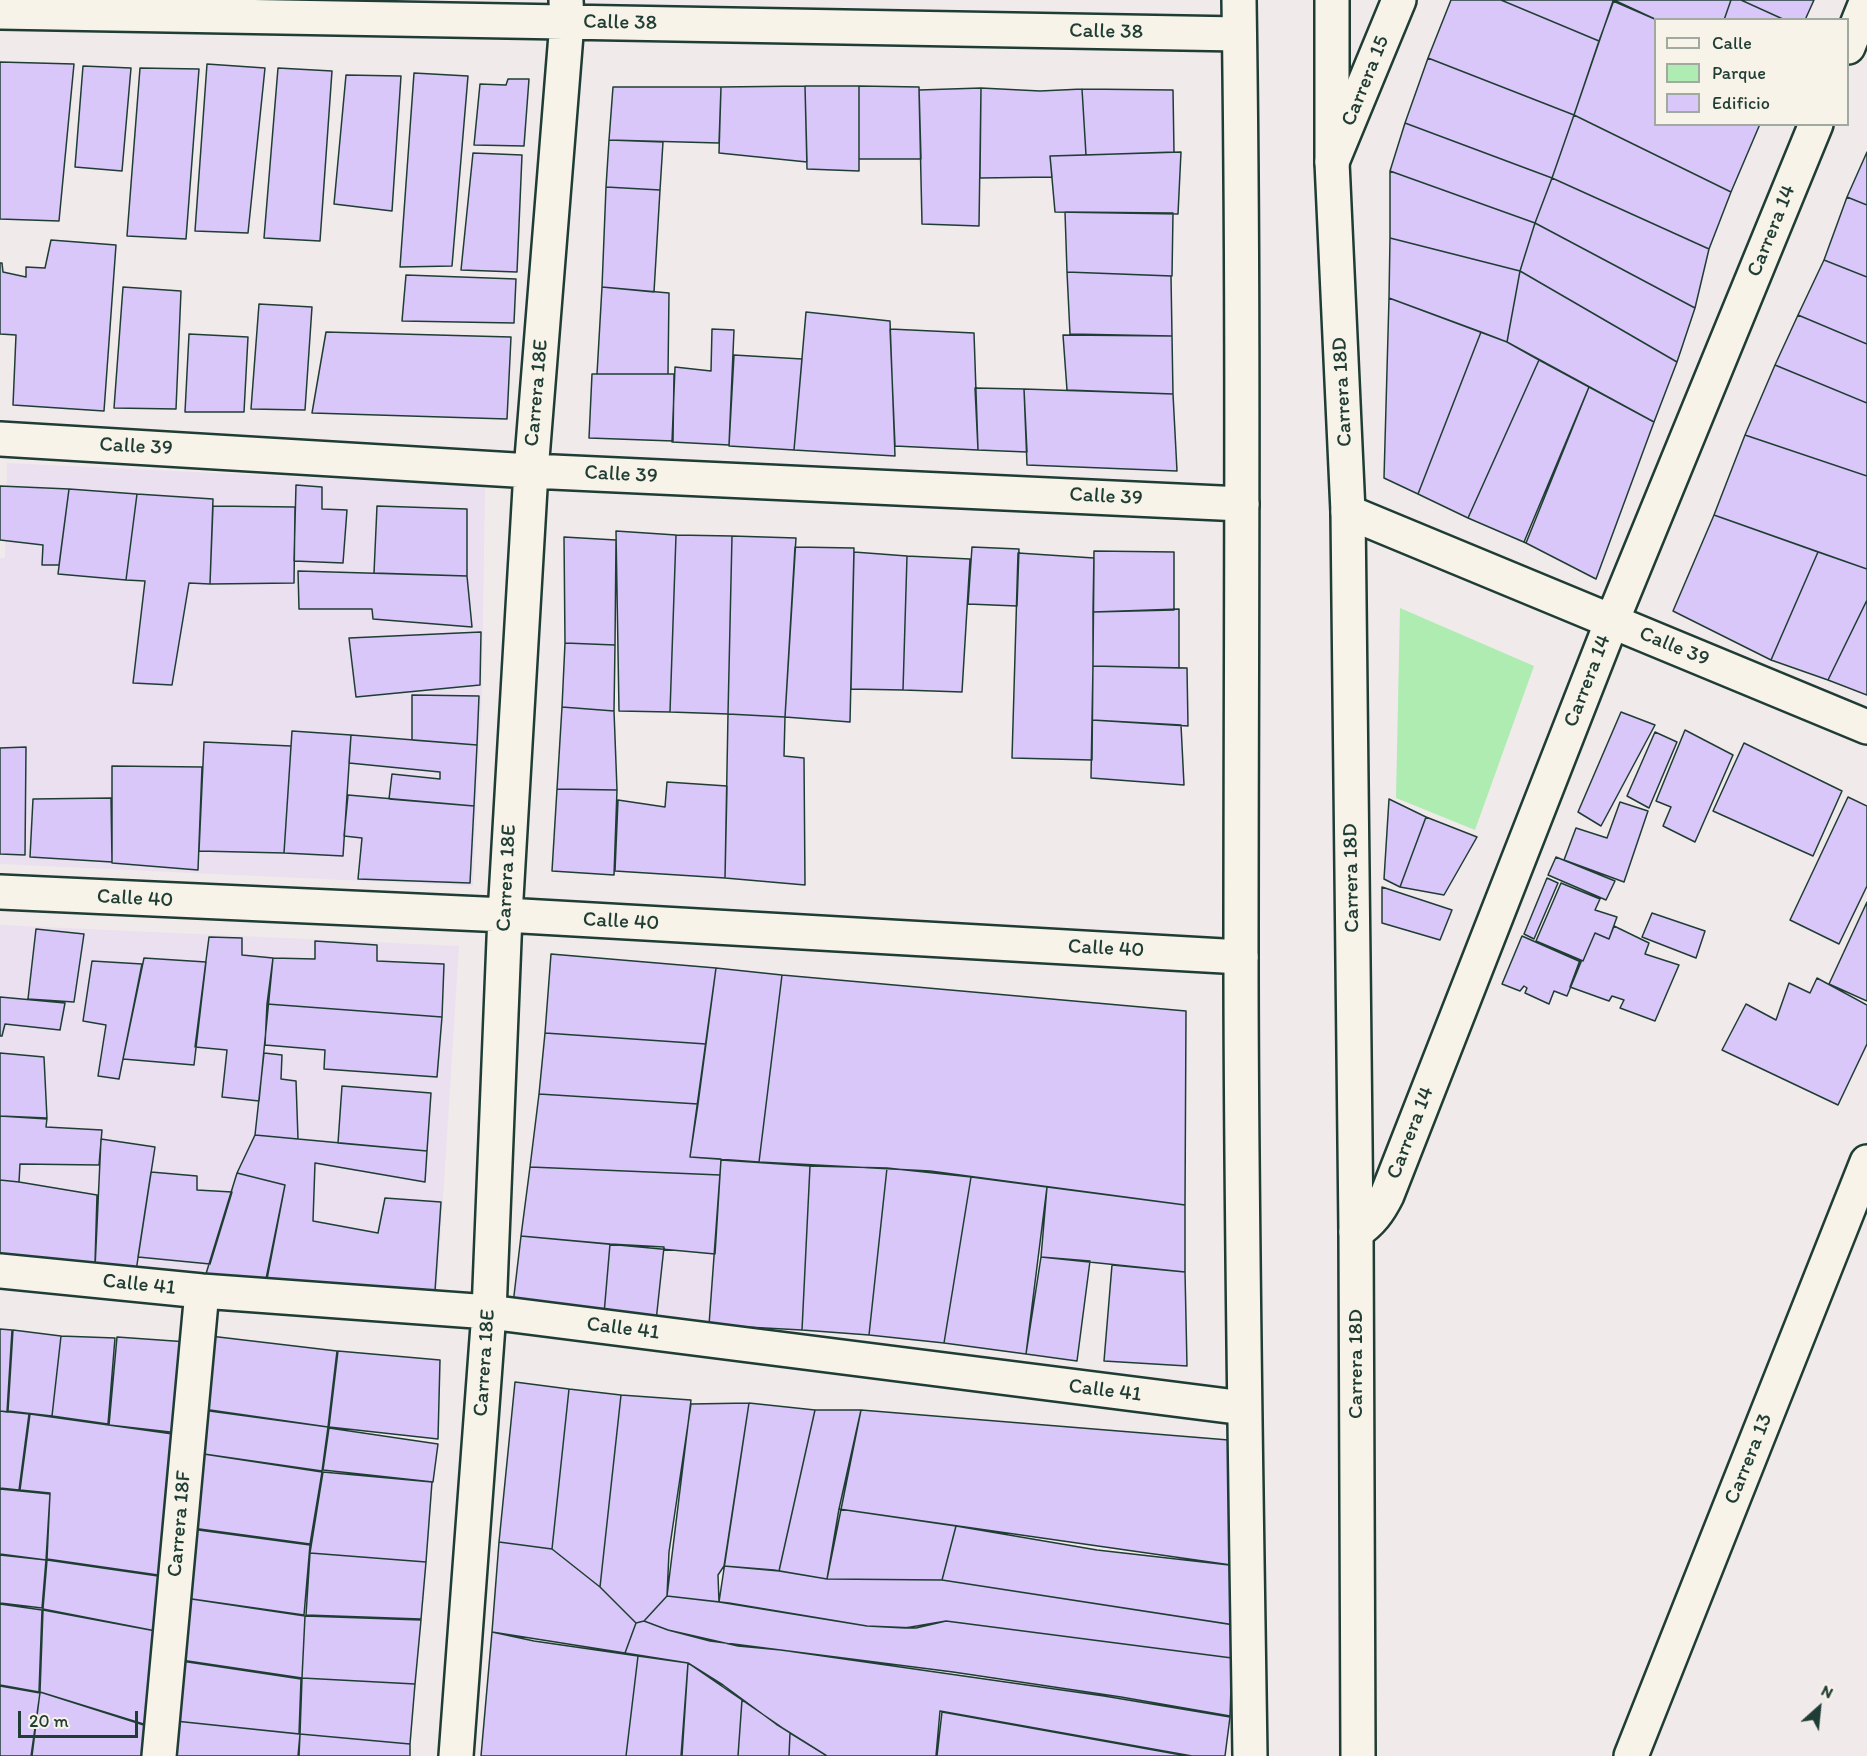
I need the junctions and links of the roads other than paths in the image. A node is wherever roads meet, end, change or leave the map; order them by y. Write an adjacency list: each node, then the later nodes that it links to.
1 (1239, 0): 7 (street)
2 (1332, 0): 10 (street, Carrera 18D)
3 (1399, 0): 10 (street, Carrera 15)
4 (1867, 0): 8 (street)
5 (566, 11): 6 (street, Calle 38); 7 (street, Calle 38); 12 (street, Carrera 18E)
6 (0, 12)
7 (1239, 34): 13 (street)
8 (1849, 45)
9 (1815, 126): 15 (street, Carrera 14)
10 (1332, 162): 14 (street, Carrera 18D)
11 (0, 439): 12 (street, Calle 39)
12 (531, 471): 13 (street, Calle 39); 18 (street, Carrera 18E)
13 (1242, 504): 19 (street)
14 (1348, 512): 15 (street, Calle 39); 21 (street, Carrera 18D)
15 (1611, 621): 16 (street, Calle 39); 21 (street, Carrera 14)
16 (1867, 727)
17 (0, 892): 18 (street, Calle 40)
18 (505, 915): 19 (street, Calle 40); 24 (street, Carrera 18E)
19 (1241, 957): 25 (street)
20 (1867, 1162): 30 (street, Carrera 13)
21 (1356, 1232): 29 (street, Carrera 18D)
22 (0, 1271): 23 (street, Calle 41)
23 (202, 1291): 24 (street, Calle 41); 26 (street, Carrera 18F)
24 (489, 1312): 25 (street, Calle 41); 27 (street, Carrera 18E)
25 (1244, 1408): 28 (street)
26 (159, 1756)
27 (456, 1756)
28 (1250, 1756)
29 (1358, 1756)
30 (1631, 1756)

